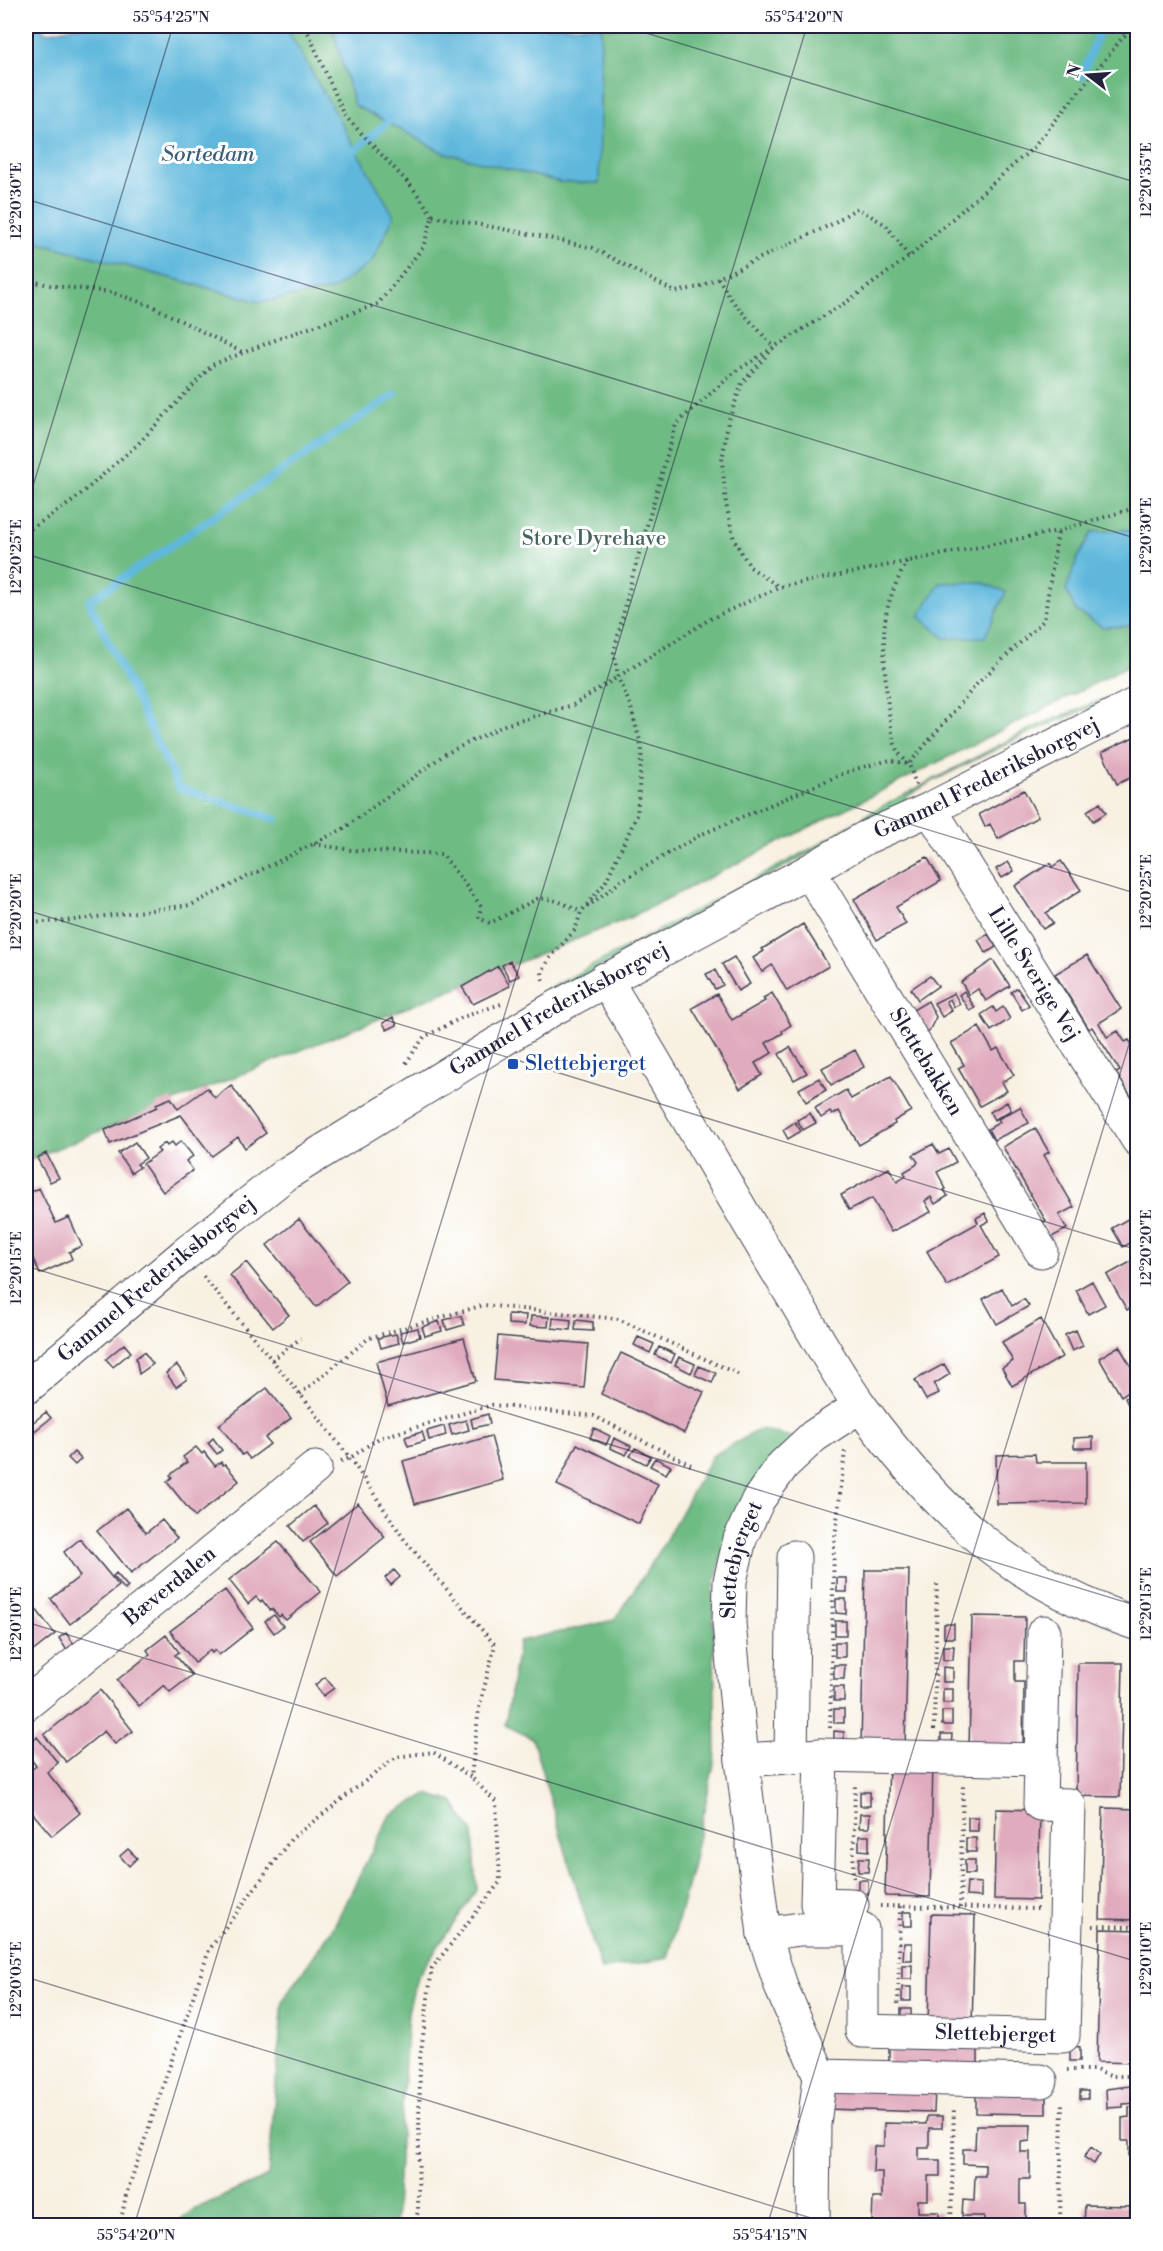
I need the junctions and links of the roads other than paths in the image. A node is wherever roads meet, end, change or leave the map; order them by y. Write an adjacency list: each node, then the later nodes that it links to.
1 (1137, 703): 2 (street, Gammel Frederiksborgvej)
2 (922, 795): 3 (street, Gammel Frederiksborgvej); 5 (street, Lille Sverige Vej)
3 (809, 871): 4 (street, Gammel Frederiksborgvej); 6 (street, Slettebakken)
4 (605, 979): 7 (street, Gammel Frederiksborgvej); 8 (street)
5 (1137, 1140)
6 (1041, 1251)
7 (26, 1388)
8 (850, 1412): 11 (street); 15 (street, Slettebjerget)
9 (315, 1468): 13 (street, Bæverdalen)
10 (794, 1557): 14 (street)
11 (1137, 1624)
12 (1044, 1632): 16 (street, Slettebjerget)
13 (26, 1704)
14 (824, 1756): 15 (street); 16 (street); 17 (street)
15 (742, 1760): 18 (street, Slettebjerget)
16 (1041, 1760): 18 (street, Slettebjerget)
17 (852, 1905)
18 (764, 1934): 19 (street, Slettebjerget)
19 (820, 2076): 20 (street); 21 (street)
20 (1056, 2084)
21 (813, 2226)

